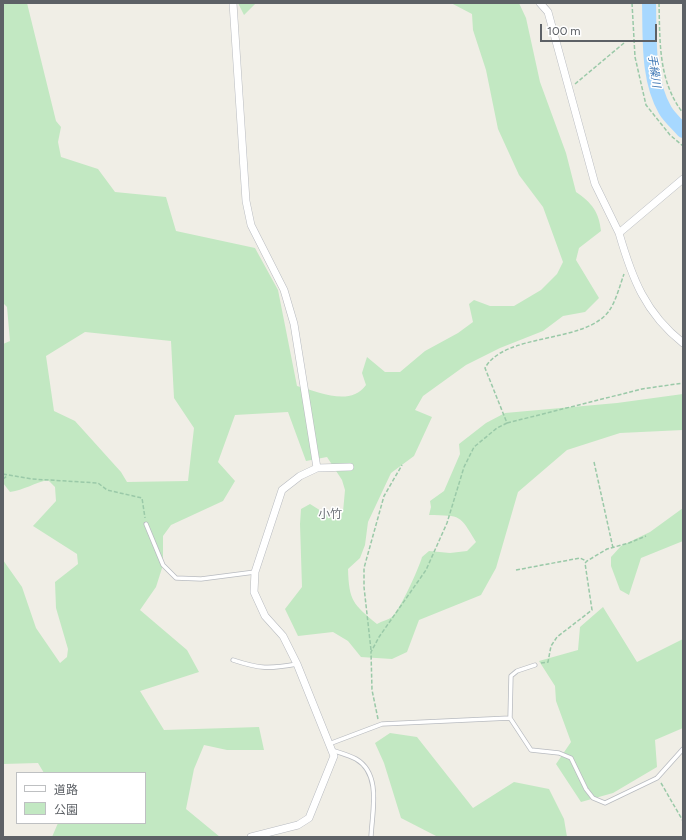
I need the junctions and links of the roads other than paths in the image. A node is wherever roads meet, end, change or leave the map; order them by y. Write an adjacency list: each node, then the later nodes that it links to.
1 (233, 3): 7 (street)
2 (540, 3): 4 (street)
3 (683, 179): 4 (street)
4 (619, 234): 5 (street)
5 (683, 343)
6 (350, 467): 7 (street)
7 (317, 468): 9 (street)
8 (146, 524): 9 (lane)
9 (255, 572): 11 (street)
10 (233, 660): 11 (lane)
11 (297, 664): 14 (street)
12 (535, 665): 13 (lane)
13 (510, 718): 14 (lane); 15 (lane)
14 (330, 747): 16 (street); 17 (lane)
15 (683, 749)
16 (251, 837)
17 (371, 837)

